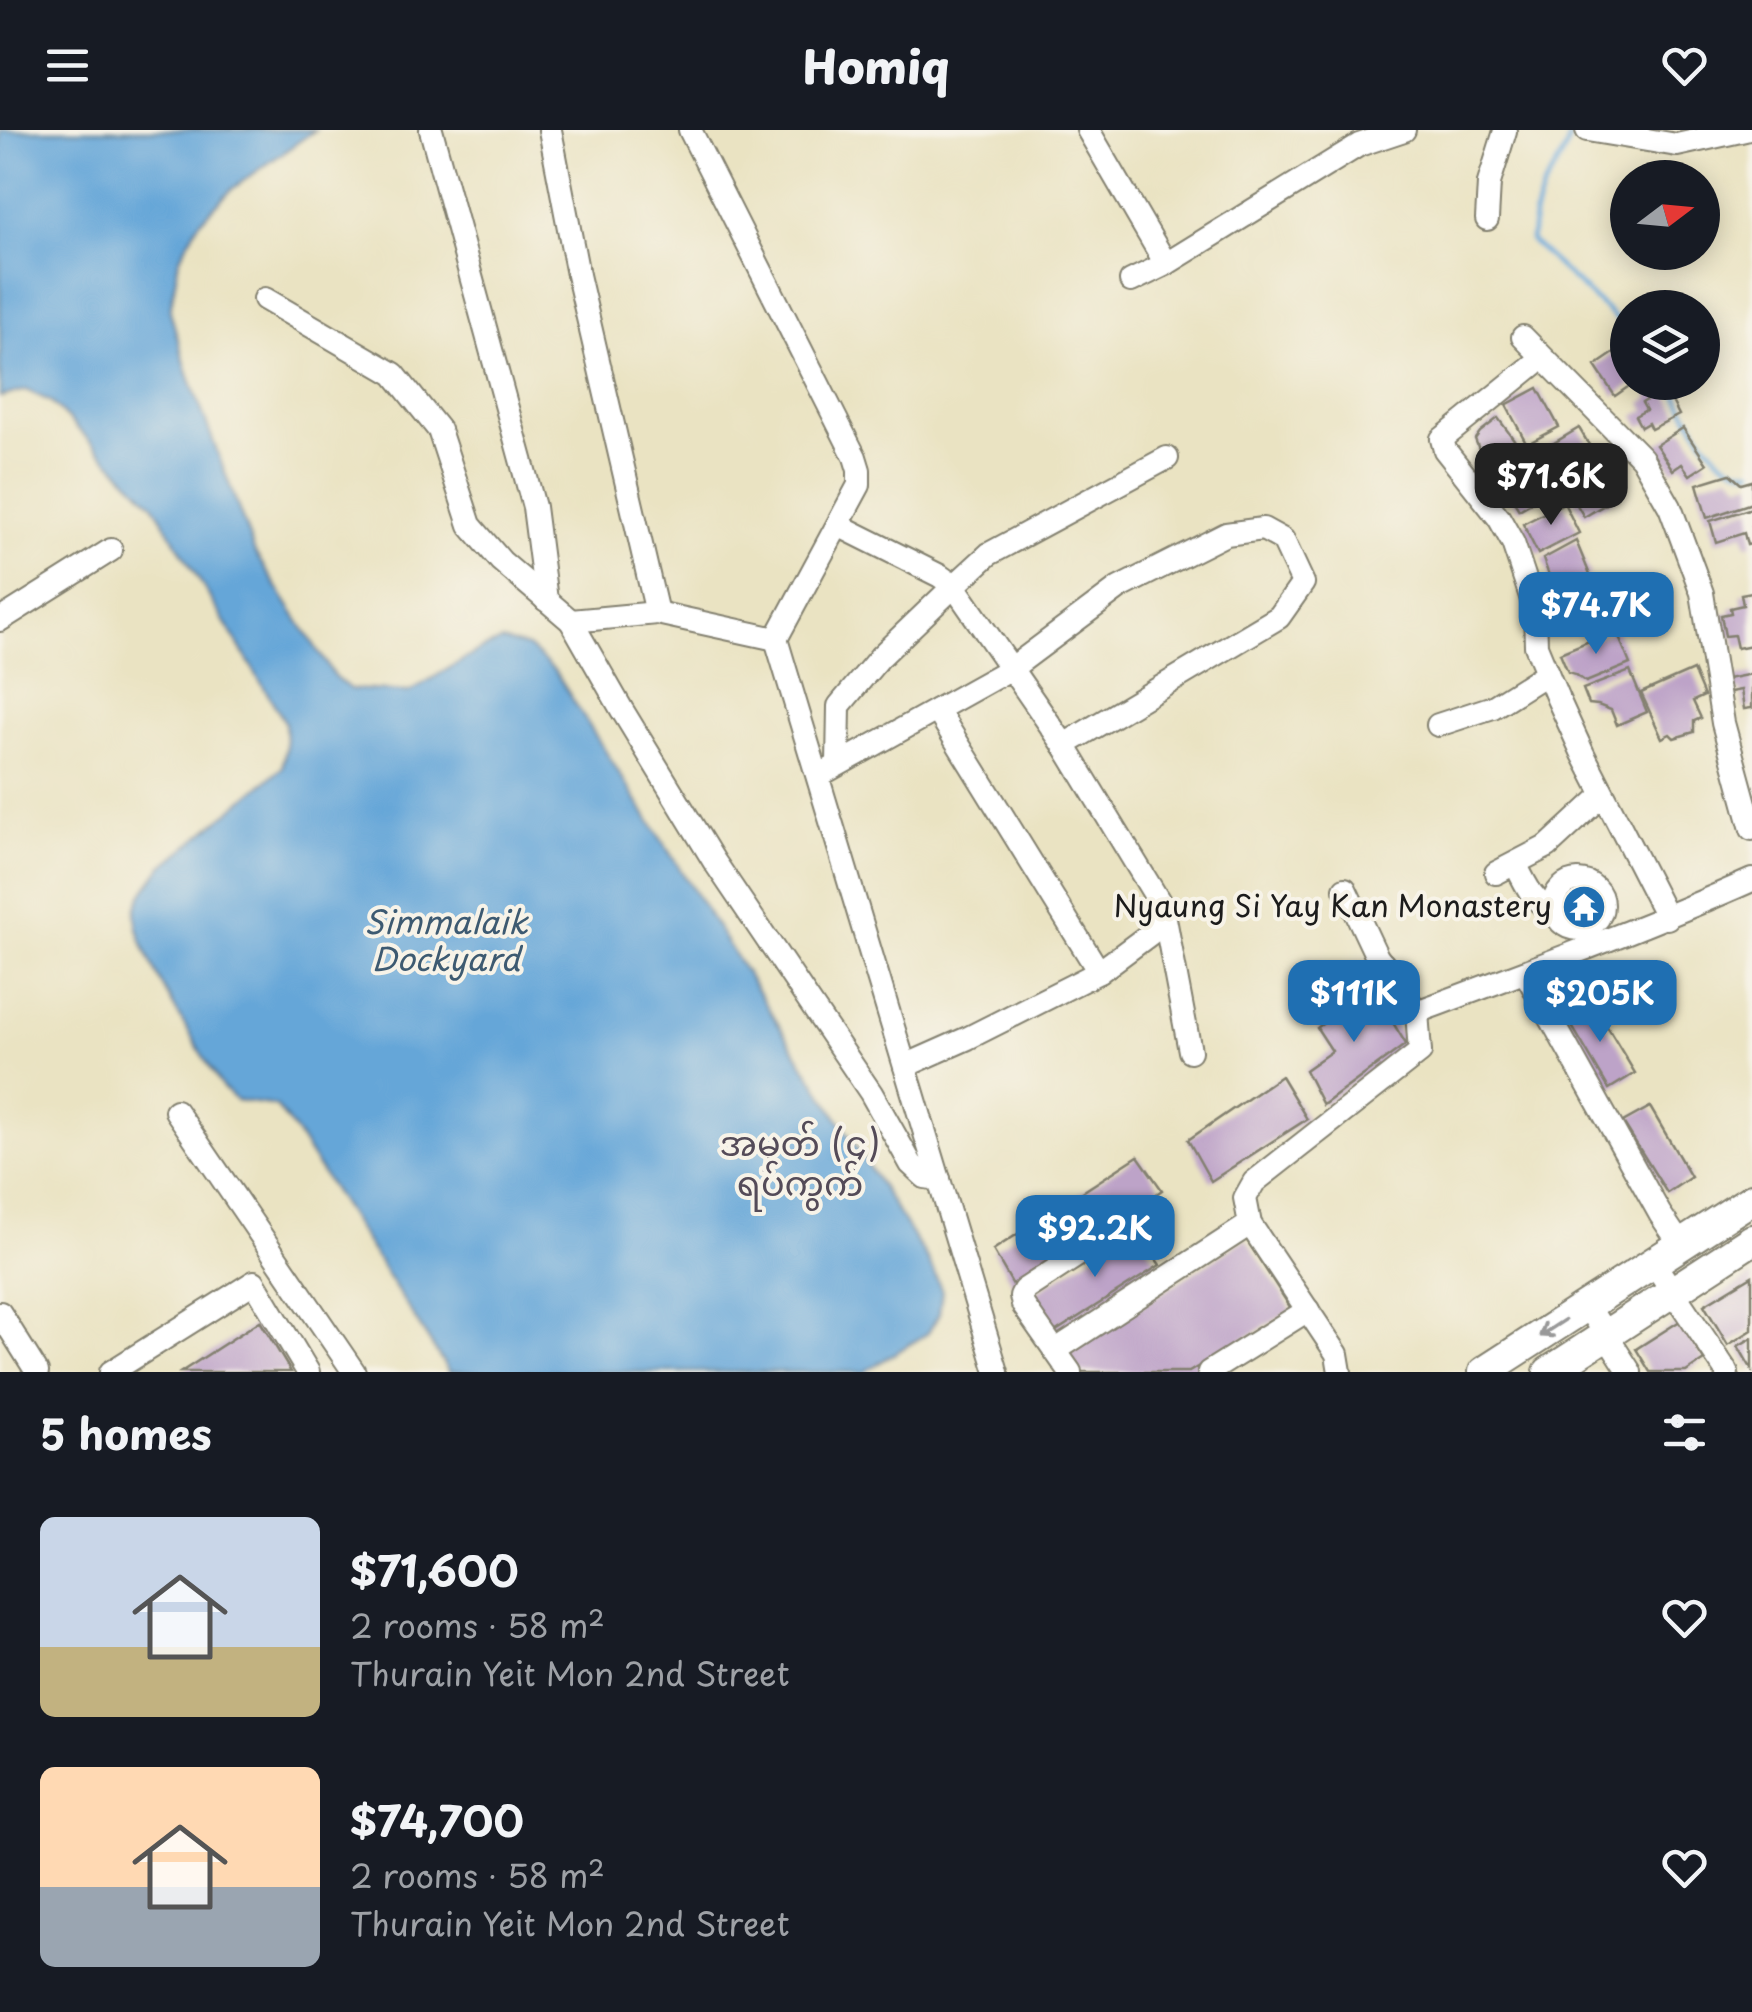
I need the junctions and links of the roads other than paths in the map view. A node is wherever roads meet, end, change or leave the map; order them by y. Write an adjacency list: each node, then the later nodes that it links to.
1 (431, 130): 23 (street)
2 (550, 130): 24 (street)
3 (690, 130): 20 (street)
4 (1088, 130): 14 (street)
5 (1404, 130): 12 (street)
6 (1485, 130): 11 (street)
7 (1515, 130): 11 (street)
8 (1587, 130): 9 (street)
9 (1595, 130): 10 (street)
10 (1745, 130)
11 (1504, 131): 13 (street)
12 (1355, 137): 14 (street)
13 (1487, 220)
14 (1166, 264): 15 (street)
15 (1132, 281)
16 (265, 300): 23 (street)
17 (1523, 336): 18 (street)
18 (1542, 358): 29 (street); 35 (street)
19 (1167, 458): 22 (street)
20 (838, 525): 22 (street); 27 (street)
21 (112, 550): 25 (street)
22 (954, 586): 28 (street); 33 (street)
23 (546, 600): 26 (street)
24 (657, 613): 26 (street); 27 (street)
25 (0, 620)
26 (571, 621): 49 (street)
27 (776, 639): 33 (street)
28 (1012, 668): 30 (street); 32 (street); 32 (street)
29 (1547, 672): 31 (street); 34 (street)
30 (937, 710): 33 (street); 42 (street)
31 (1438, 726)
32 (1064, 746): 38 (street)
33 (828, 770): 47 (street)
34 (1603, 795): 39 (street); 40 (street)
35 (1752, 829)
36 (1752, 880): 40 (street)
37 (1345, 889): 41 (street)
38 (1163, 908): 42 (street); 46 (street)
39 (1556, 914)
40 (1667, 918): 43 (street)
41 (1382, 964): 44 (street); 45 (street)
42 (1100, 972): 47 (street)
43 (1525, 972): 45 (street); 54 (street)
44 (1311, 1008)
45 (1417, 1012): 52 (street)
46 (1190, 1051)
47 (905, 1066): 49 (street)
48 (176, 1110): 65 (street)
49 (939, 1179): 66 (street)
50 (1752, 1200): 54 (main road)
51 (1138, 1216): 61 (street)
52 (1250, 1224): 58 (street); 61 (street)
53 (1752, 1240): 56 (main road)
54 (1680, 1245): 55 (main road)
55 (1654, 1262): 56 (street); 57 (main road)
56 (1674, 1291): 60 (main road); 73 (street)
57 (1587, 1306): 60 (street); 70 (main road, one-way to 70)
58 (1308, 1310): 68 (street); 69 (street)
59 (0, 1314): 62 (street)
60 (1607, 1335): 71 (main road); 72 (street)
61 (1056, 1350): 67 (street)
62 (37, 1372)
63 (111, 1372): 64 (street)
64 (308, 1372)
65 (354, 1372)
66 (997, 1372)
67 (1070, 1372)
68 (1210, 1372)
69 (1340, 1372)
70 (1484, 1372)
71 (1549, 1372)
72 (1630, 1372)
73 (1727, 1372)

